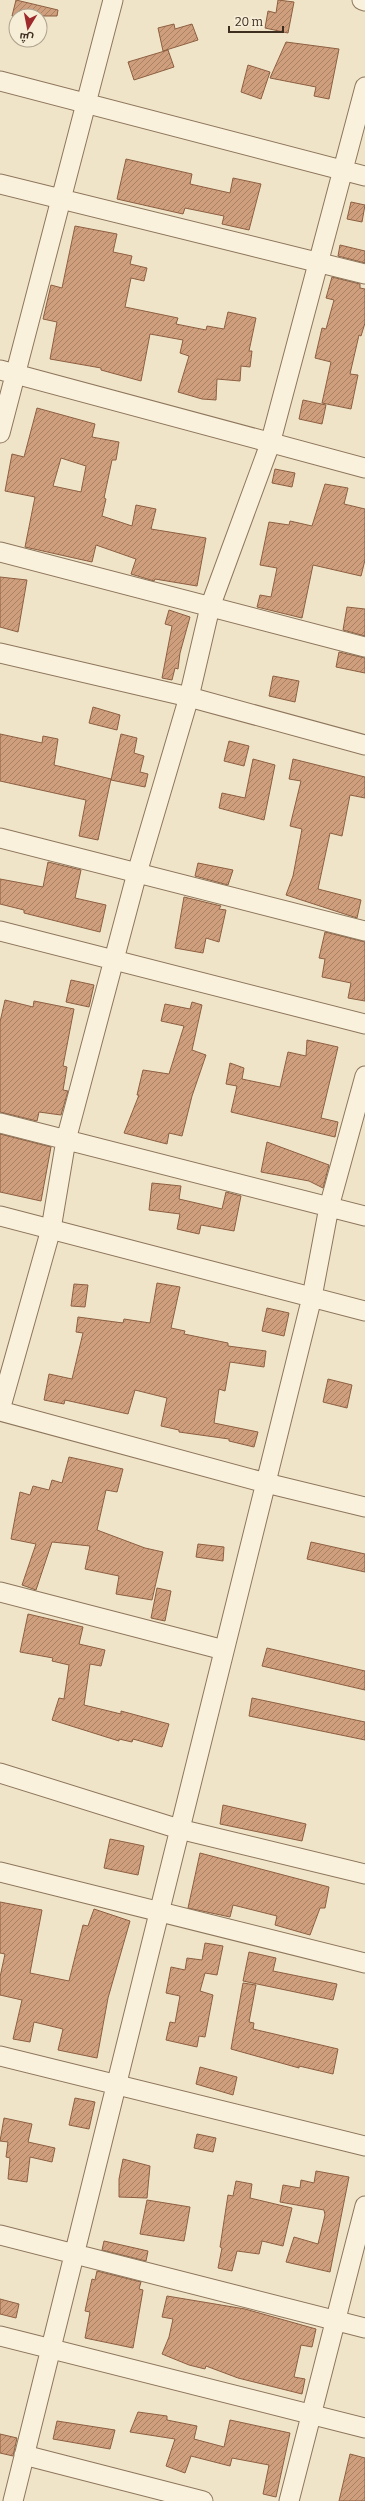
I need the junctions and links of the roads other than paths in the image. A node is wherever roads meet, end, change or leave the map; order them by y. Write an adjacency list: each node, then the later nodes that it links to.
1 (113, 0): 6 (street)
2 (362, 0): 3 (street)
3 (365, 1)
4 (0, 81): 6 (street)
5 (365, 87): 7 (street)
6 (86, 103): 7 (street); 10 (street)
7 (344, 170): 8 (street); 11 (street)
8 (365, 176)
9 (0, 184): 10 (street)
10 (62, 200): 11 (street); 13 (street)
11 (320, 262): 12 (street); 15 (street)
12 (365, 274)
13 (7, 372): 14 (street); 15 (street)
14 (0, 433)
15 (270, 444): 16 (street); 18 (street)
16 (365, 468)
17 (0, 552): 18 (street)
18 (210, 607): 19 (street); 21 (street)
19 (365, 647)
20 (0, 653): 21 (street)
21 (189, 697): 22 (street); 24 (street)
22 (365, 745)
23 (0, 838): 24 (street)
24 (137, 873): 26 (street); 27 (street)
25 (0, 931): 27 (street)
26 (365, 931)
27 (115, 961): 28 (street); 31 (street)
28 (365, 1024)
29 (365, 1076): 32 (street)
30 (0, 1123): 31 (street)
31 (66, 1140): 32 (street); 35 (street)
32 (329, 1207): 34 (street); 36 (street)
33 (0, 1216): 35 (street)
34 (365, 1216)
35 (51, 1229): 36 (street); 38 (street)
36 (312, 1297): 37 (street); 39 (street)
37 (365, 1311)
38 (0, 1410): 39 (street)
39 (266, 1483): 40 (street); 42 (street)
40 (365, 1507)
41 (0, 1592): 42 (street)
42 (224, 1650): 44 (street)
43 (0, 1773): 44 (street)
44 (179, 1829): 46 (street); 47 (street)
45 (0, 1872): 47 (street)
46 (365, 1874)
47 (158, 1911): 48 (street); 50 (street)
48 (365, 1963)
49 (0, 2056): 50 (street)
50 (116, 2083): 51 (street); 54 (street)
51 (365, 2146)
52 (365, 2206): 55 (street)
53 (0, 2235): 54 (street)
54 (73, 2254): 55 (street); 58 (street)
55 (336, 2320): 56 (street); 59 (street)
56 (365, 2328)
57 (0, 2336): 58 (street)
58 (49, 2348): 59 (street); 61 (street)
59 (312, 2415): 60 (street); 64 (street)
60 (365, 2428)
61 (24, 2454): 62 (street); 63 (street)
62 (13, 2501)
63 (203, 2501)
64 (289, 2501)

